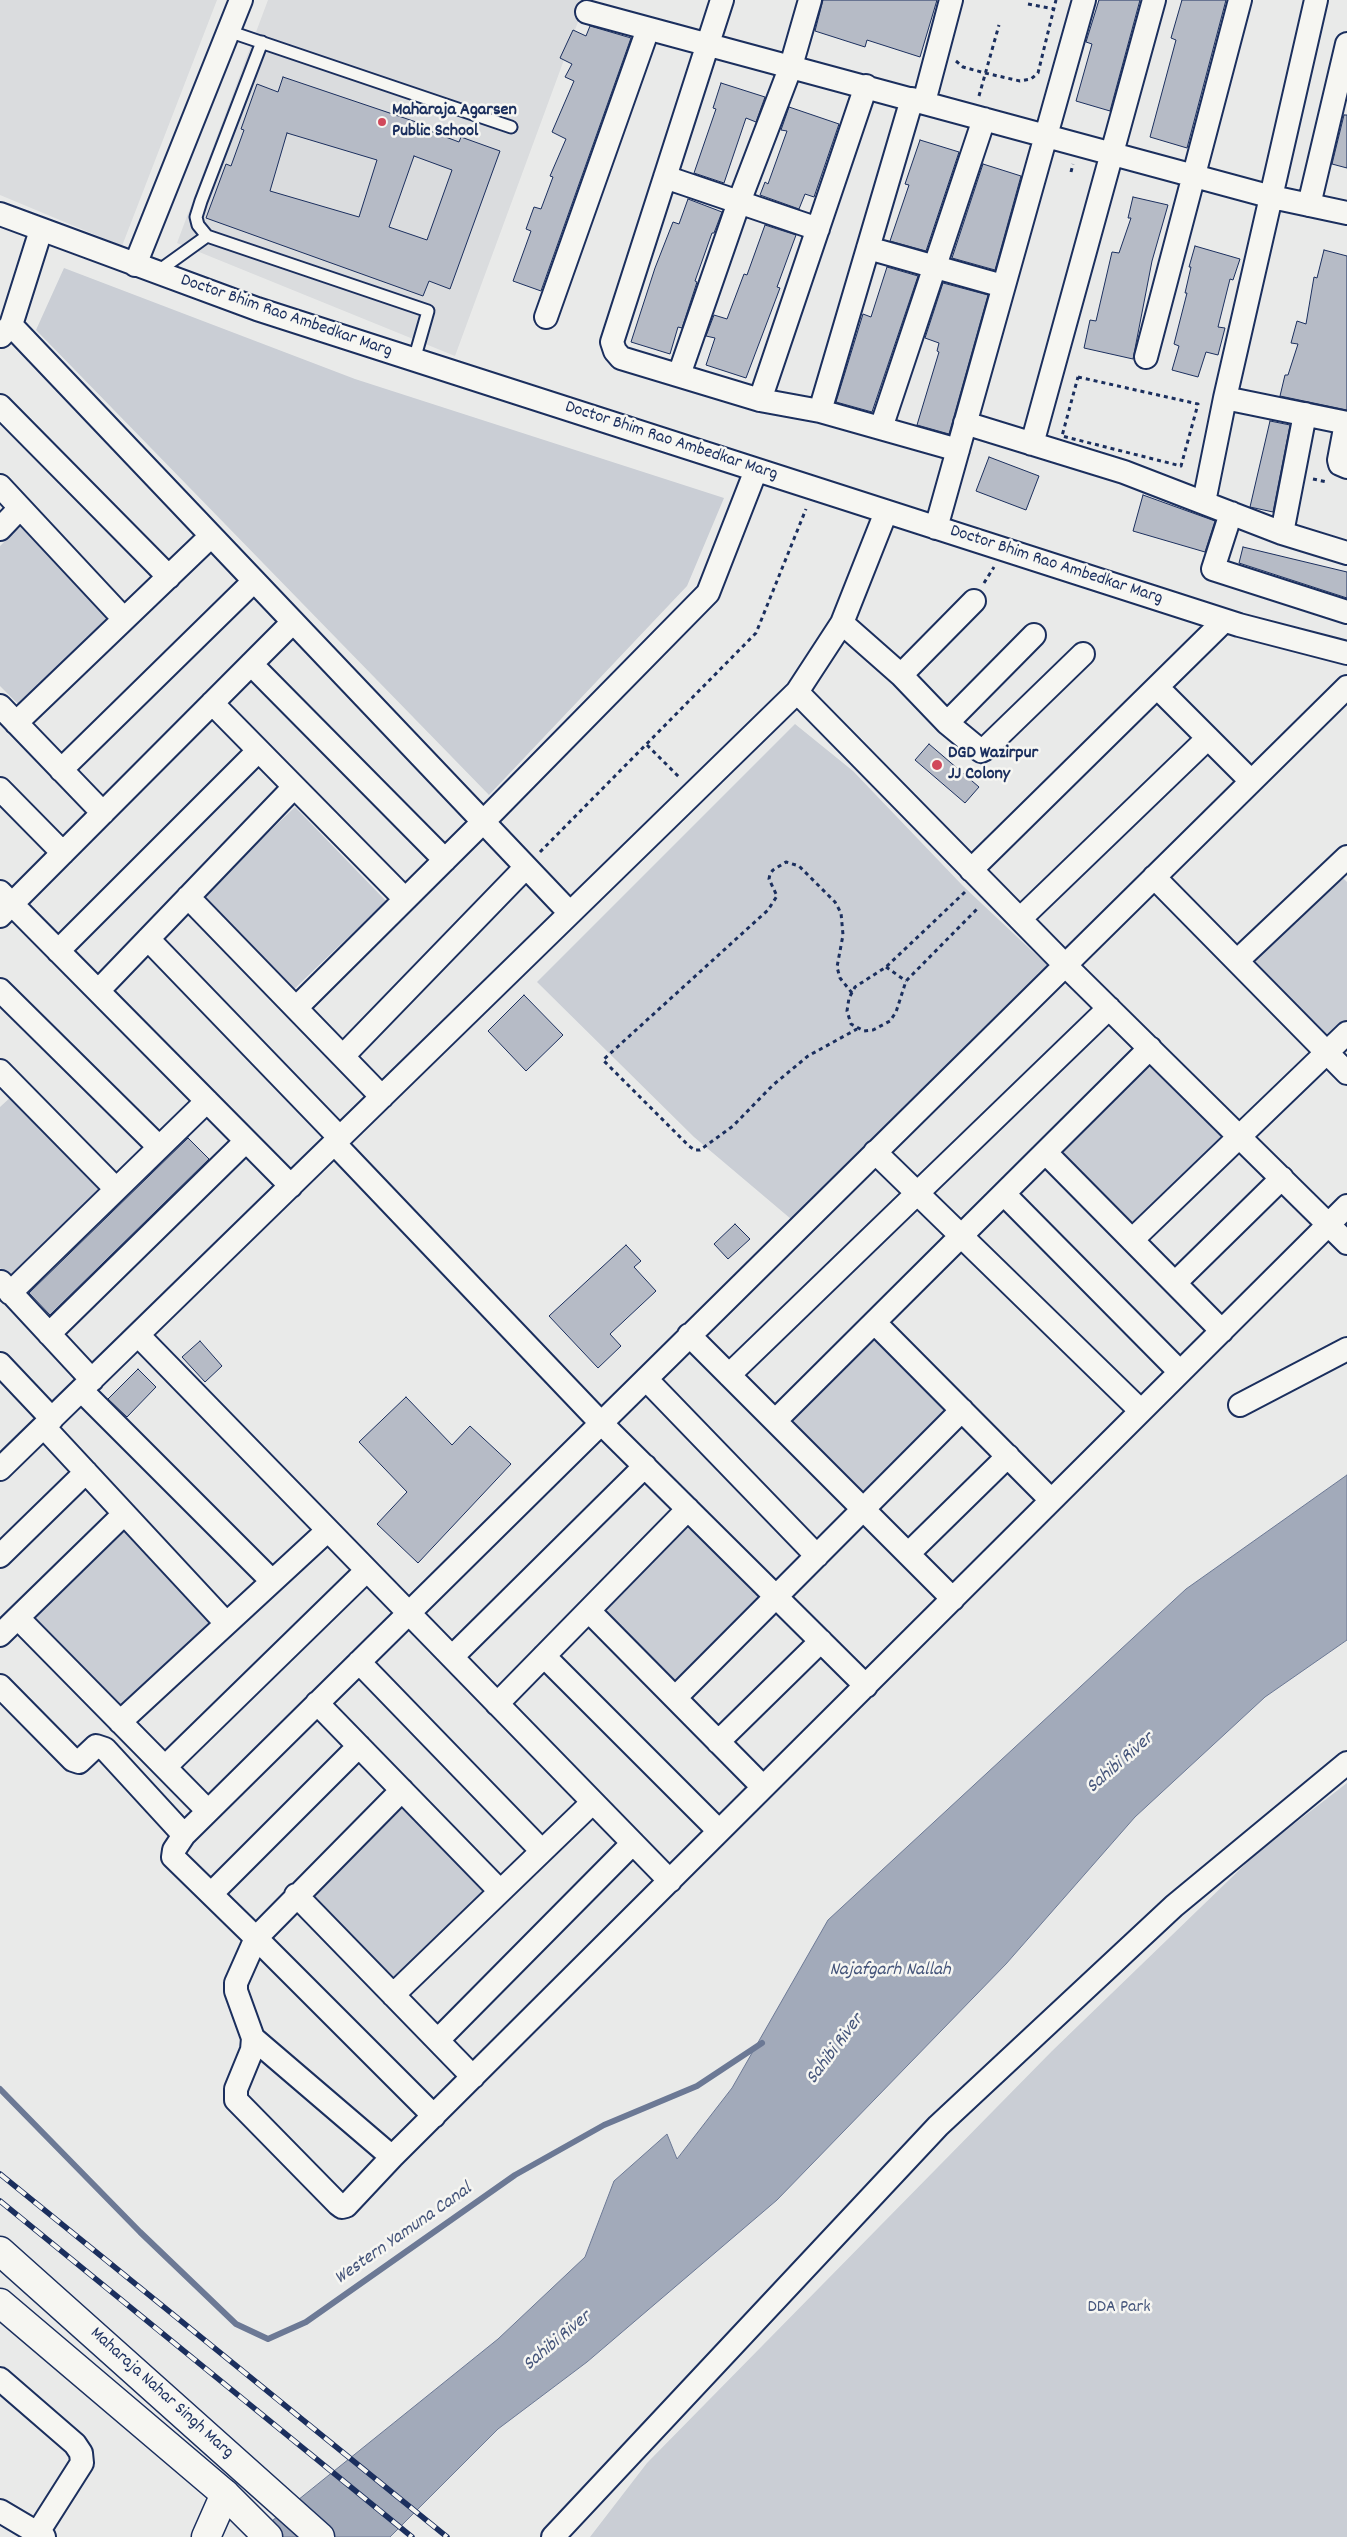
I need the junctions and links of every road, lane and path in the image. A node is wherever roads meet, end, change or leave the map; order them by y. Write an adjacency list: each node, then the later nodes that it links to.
1 (241, 0): 15 (street)
2 (722, 0): 17 (street)
3 (810, 0): 19 (street)
4 (951, 0): 21 (street)
5 (1056, 0): 11 (path)
6 (1084, 0): 24 (street)
7 (1154, 0): 25 (street)
8 (1240, 0): 26 (street)
9 (1316, 0): 28 (street)
10 (1028, 4): 11 (path)
11 (1054, 9): 13 (path)
12 (587, 12): 14 (street)
13 (999, 25)
14 (648, 29): 17 (street); 41 (street)
15 (228, 31): 16 (lane); 37 (street)
16 (262, 42): 23 (lane); 35 (lane)
17 (708, 43): 19 (street); 27 (street)
18 (1347, 44): 30 (street)
19 (791, 66): 20 (street); 29 (street)
20 (866, 86): 21 (street); 33 (street)
21 (918, 101): 22 (street); 36 (street)
22 (984, 119): 24 (street); 38 (street)
23 (511, 127)
24 (1046, 135): 25 (street); 40 (street)
25 (1111, 153): 26 (street); 54 (street)
26 (1194, 176): 28 (street); 43 (street)
27 (665, 177): 29 (street); 45 (street)
28 (1272, 197): 30 (street); 46 (street)
29 (740, 202): 33 (street); 45 (street)
30 (1309, 205): 31 (street)
31 (1347, 213)
32 (0, 214): 34 (street, Doctor Bhim Rao Ambedkar Marg)
33 (818, 229): 47 (street)
34 (41, 230): 37 (street, Doctor Bhim Rao Ambedkar Marg); 42 (street)
35 (207, 236): 39 (lane); 44 (lane)
36 (868, 248): 38 (street); 49 (street)
37 (135, 265): 39 (street, Doctor Bhim Rao Ambedkar Marg)
38 (935, 266): 40 (street); 53 (street)
39 (157, 272): 44 (street, Doctor Bhim Rao Ambedkar Marg)
40 (1003, 286): 51 (street)
41 (546, 317)
42 (5, 331): 70 (street)
43 (1146, 357)
44 (414, 360): 58 (street, Doctor Bhim Rao Ambedkar Marg)
45 (679, 375): 47 (street)
46 (1225, 398): 50 (street); 63 (street)
47 (760, 400): 49 (street)
48 (0, 406): 73 (street)
49 (820, 411): 53 (street)
50 (1305, 414): 52 (street); 69 (street)
51 (965, 423): 54 (street); 55 (street)
52 (1346, 423): 57 (street)
53 (881, 428): 55 (street)
54 (1032, 444): 63 (street)
55 (958, 450): 67 (street)
56 (1130, 453): 56 (path)
57 (1347, 467)
58 (756, 470): 62 (street, Doctor Bhim Rao Ambedkar Marg); 102 (street)
59 (1309, 478): 60 (path)
60 (1328, 482)
61 (0, 486): 64 (street)
62 (815, 489): 65 (street, Doctor Bhim Rao Ambedkar Marg); 94 (path)
63 (1204, 502): 66 (street)
64 (20, 508): 68 (street); 77 (street)
65 (886, 512): 67 (street, Doctor Bhim Rao Ambedkar Marg); 80 (street)
66 (1231, 513): 69 (street); 76 (street)
67 (936, 528): 71 (street, Doctor Bhim Rao Ambedkar Marg)
68 (0, 529)
69 (1282, 533): 72 (street)
70 (211, 536): 73 (street); 74 (street)
71 (1004, 550): 75 (path); 78 (street, Doctor Bhim Rao Ambedkar Marg)
72 (1347, 553)
73 (169, 577): 77 (street)
74 (254, 581): 79 (street); 96 (street)
75 (974, 601): 85 (street)
76 (1347, 612)
77 (124, 619): 91 (street)
78 (1224, 620): 82 (street, Doctor Bhim Rao Ambedkar Marg); 86 (street)
79 (293, 622): 84 (street); 102 (street)
80 (842, 623): 85 (street); 87 (street)
81 (1034, 635): 92 (street)
82 (1347, 652)
83 (1083, 654): 92 (street)
84 (251, 664): 89 (street); 104 (street)
85 (901, 674): 92 (street)
86 (1157, 687): 93 (street); 108 (street)
87 (796, 692): 100 (street); 108 (street)
88 (1345, 694): 97 (street)
89 (212, 704): 95 (street); 101 (street)
90 (0, 706): 91 (street)
91 (16, 723): 96 (street)
92 (948, 723)
93 (1208, 738): 97 (street); 113 (street)
94 (647, 745): 100 (path); 106 (path)
95 (258, 751): 98 (street); 115 (street)
96 (61, 770): 101 (street)
97 (1251, 781): 107 (street)
98 (294, 787): 109 (street); 110 (street)
99 (0, 789): 103 (street)
100 (694, 792): 112 (street)
101 (103, 813): 103 (street)
102 (484, 822): 104 (street); 106 (street)
103 (63, 853): 111 (street)
104 (445, 860): 110 (street)
105 (1344, 865): 116 (street)
106 (526, 867): 112 (street); 129 (street)
107 (1154, 877): 116 (street); 117 (street)
108 (981, 880): 113 (street); 118 (path); 119 (path)
109 (188, 897): 114 (street); 123 (street)
110 (405, 899): 123 (street)
111 (4, 904): 115 (street)
112 (570, 913): 132 (street)
113 (1020, 919): 117 (street)
114 (148, 939): 121 (street); 135 (street)
115 (58, 951): 121 (street)
116 (1237, 961): 128 (street)
117 (1065, 965): 124 (street); 138 (street)
118 (886, 967): 119 (path); 122 (path)
119 (906, 981): 125 (path)
120 (0, 990): 137 (street)
121 (98, 991): 133 (street)
122 (852, 993): 125 (path); 125 (path)
123 (296, 1008): 129 (street)
124 (1109, 1008): 127 (street); 143 (street)
125 (857, 1029)
126 (1347, 1033): 128 (street)
127 (1150, 1048): 134 (street); 139 (street)
128 (1327, 1052): 130 (street); 134 (street)
129 (343, 1056): 132 (street)
130 (1347, 1073)
131 (3, 1080): 142 (street)
132 (382, 1097): 135 (street)
133 (207, 1101): 136 (street); 137 (street)
134 (1240, 1136): 140 (street); 148 (street)
135 (337, 1140): 141 (street); 168 (street)
136 (246, 1141): 141 (street); 154 (street)
137 (159, 1147): 142 (street)
138 (875, 1152): 143 (street); 156 (street)
139 (1046, 1152): 144 (street); 148 (street)
140 (1282, 1178): 146 (street); 150 (street)
141 (291, 1186): 155 (street)
142 (116, 1189): 151 (street)
143 (918, 1193): 147 (street); 160 (street)
144 (1004, 1194): 147 (street); 159 (street)
145 (1347, 1206): 146 (street)
146 (1329, 1224): 149 (street); 153 (street)
147 (962, 1236): 152 (street); 165 (street)
148 (1132, 1240): 150 (street)
149 (1347, 1243)
150 (1175, 1283): 153 (street)
151 (5, 1287): 154 (street)
152 (875, 1323): 164 (street); 166 (street)
153 (1222, 1331): 159 (street)
154 (49, 1334): 162 (street)
155 (138, 1335): 162 (street); 177 (street)
156 (689, 1335): 160 (street); 161 (street)
157 (1347, 1349): 163 (street)
158 (0, 1364): 167 (street)
159 (1180, 1372): 165 (street)
160 (729, 1376): 166 (street)
161 (646, 1379): 168 (street); 180 (street)
162 (87, 1385): 167 (street); 182 (street)
163 (1240, 1404)
164 (962, 1410): 169 (street); 175 (street)
165 (1141, 1411): 173 (street)
166 (775, 1421): 175 (street)
167 (48, 1423): 171 (street); 172 (street)
168 (601, 1423): 170 (street); 186 (street)
169 (1008, 1456): 173 (street); 178 (street)
170 (645, 1466): 174 (street); 192 (street)
171 (0, 1469)
172 (86, 1472): 176 (street); 179 (street)
173 (1051, 1500): 184 (street)
174 (688, 1509): 183 (street); 185 (street)
175 (863, 1509): 178 (street); 180 (street)
176 (124, 1514): 187 (street); 188 (street)
177 (328, 1530): 181 (street); 182 (street)
178 (908, 1554): 184 (street)
179 (0, 1556)
180 (817, 1556): 183 (street)
181 (367, 1570): 186 (street); 203 (street)
182 (272, 1581): 188 (street)
183 (776, 1597): 190 (street); 196 (street)
184 (953, 1599): 195 (street)
185 (589, 1611): 191 (street); 196 (street)
186 (408, 1613): 192 (street); 193 (street)
187 (18, 1618): 189 (street); 199 (street)
188 (226, 1624): 199 (street)
189 (0, 1635)
190 (821, 1641): 195 (street); 200 (street)
191 (544, 1656): 198 (street); 208 (street)
192 (452, 1657): 198 (street)
193 (359, 1662): 197 (street); 211 (street)
194 (0, 1686): 209 (street)
195 (866, 1686): 204 (street)
196 (675, 1698): 200 (street)
197 (317, 1703): 201 (street); 207 (street)
198 (497, 1704): 206 (street)
199 (120, 1722): 203 (street)
200 (718, 1742): 204 (street)
201 (359, 1746): 205 (street); 214 (street)
202 (1347, 1763): 232 (street)
203 (165, 1767): 207 (street)
204 (763, 1787): 208 (street)
205 (402, 1790): 213 (street); 215 (street)
206 (593, 1802): 210 (street); 211 (street)
207 (208, 1811): 209 (street)
208 (719, 1831): 212 (street)
209 (184, 1835): 214 (street)
210 (633, 1843): 212 (street); 219 (street)
211 (542, 1852): 213 (street)
212 (670, 1880): 220 (street)
213 (500, 1891): 217 (street)
214 (211, 1894): 216 (street)
215 (296, 1895): 216 (street); 217 (street)
216 (256, 1938): 218 (street); 221 (street)
217 (393, 1995): 219 (street)
218 (253, 2038): 222 (street); 222 (street)
219 (438, 2040): 220 (street)
220 (473, 2077): 221 (street)
221 (434, 2116): 222 (street)
222 (392, 2157)
223 (0, 2251): 231 (main road, Maharaja Nahar Singh Marg)
224 (0, 2302): 226 (main road, Maharaja Nahar Singh Marg)
225 (0, 2379): 228 (street)
226 (231, 2502): 229 (main road); 230 (main road, Maharaja Nahar Singh Marg)
227 (0, 2511): 228 (street)
228 (39, 2535)
229 (206, 2537)
230 (268, 2537)
231 (320, 2537)
232 (553, 2537)

